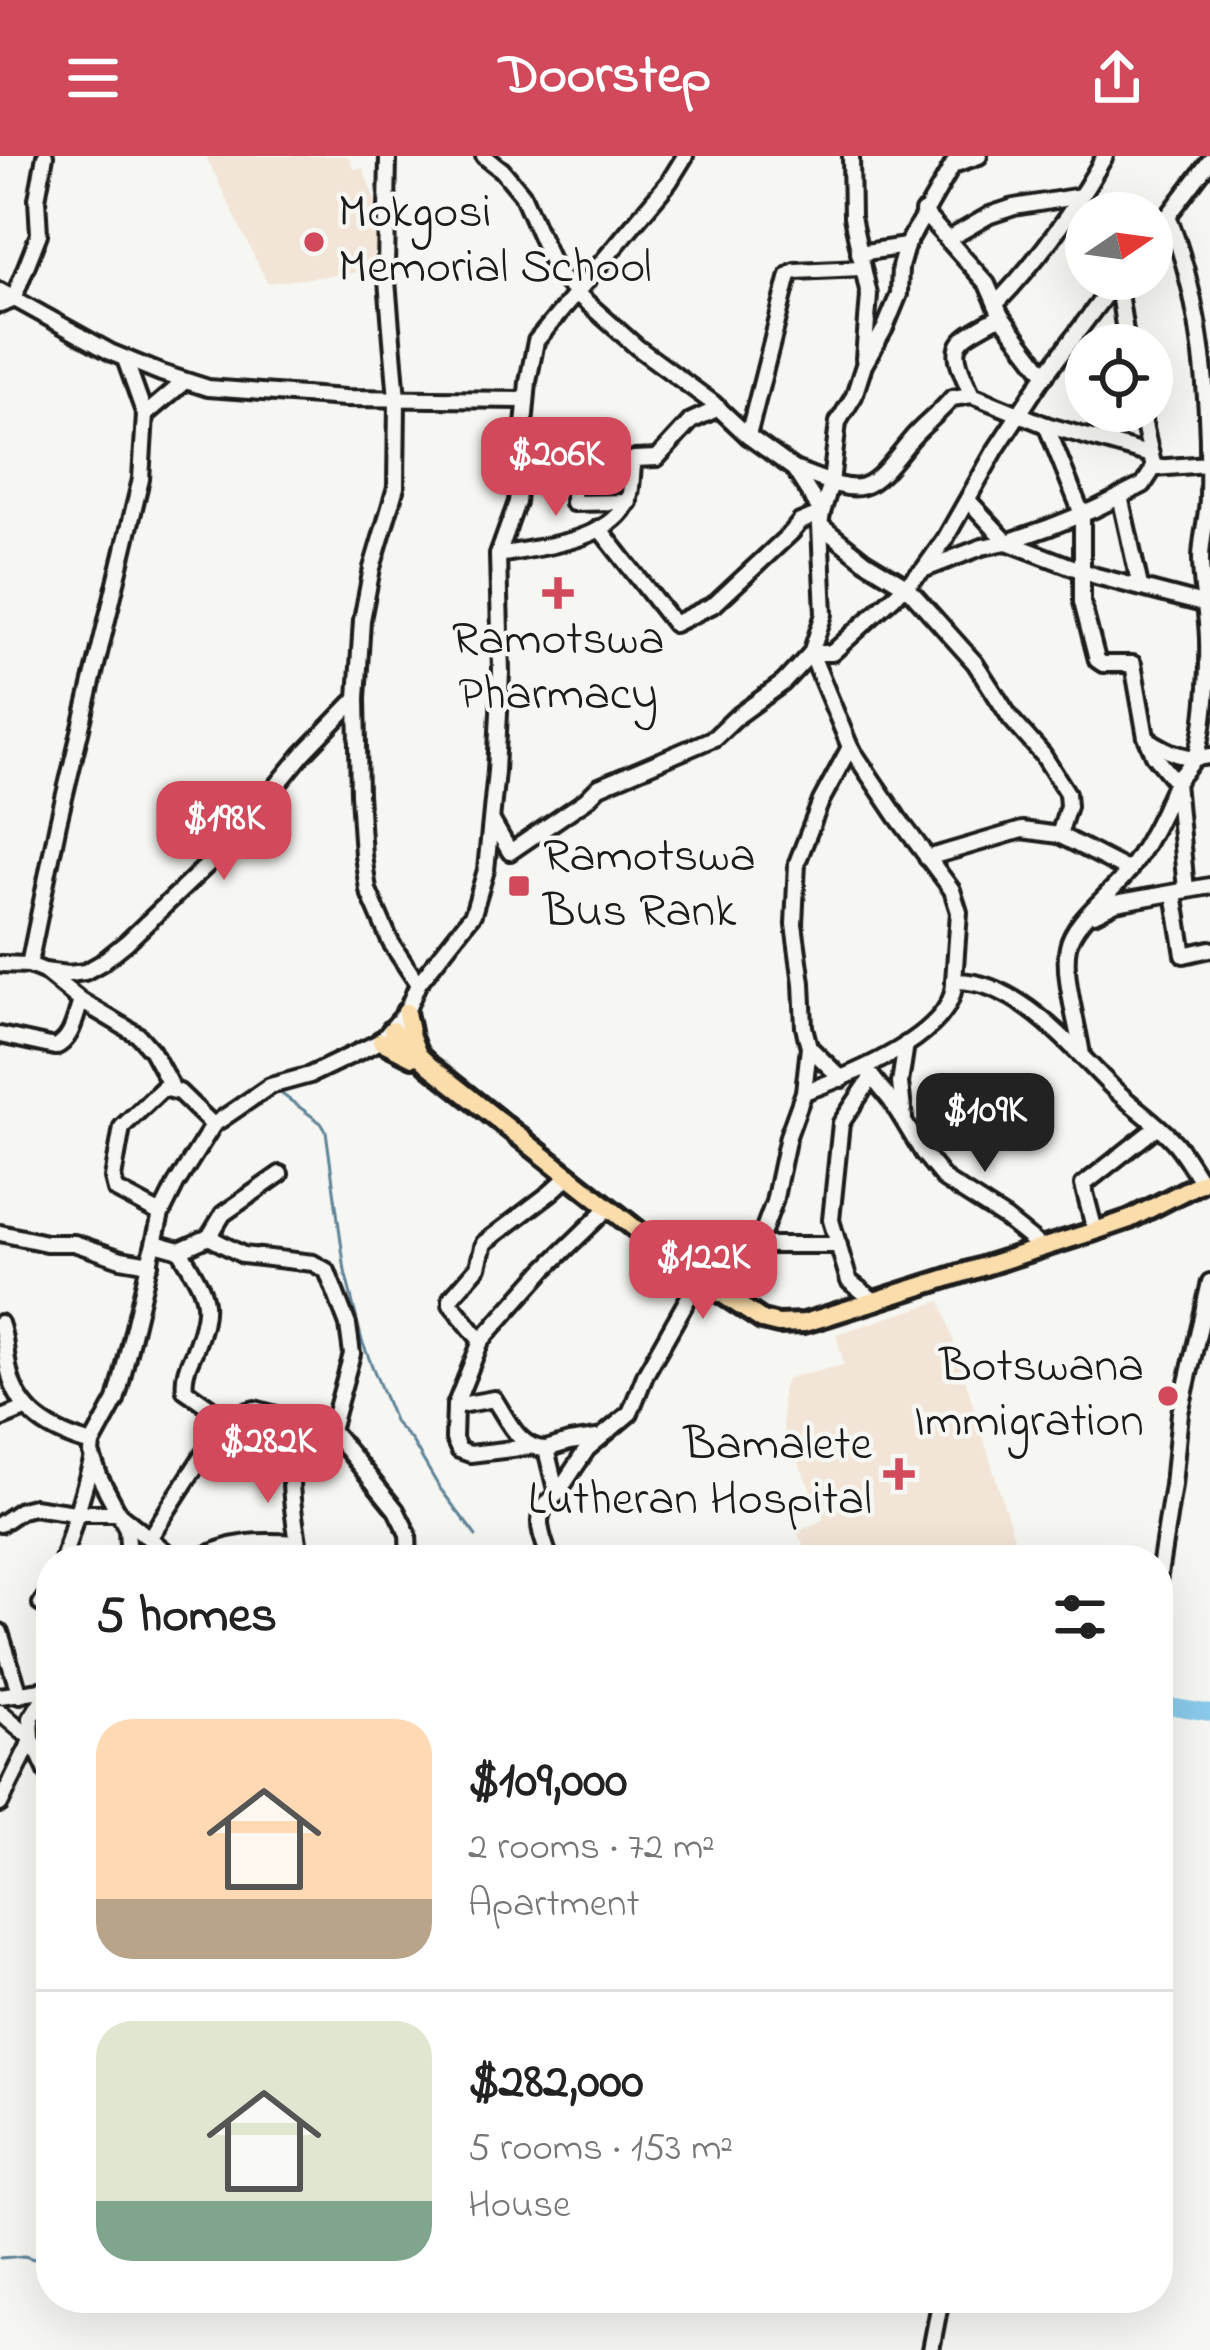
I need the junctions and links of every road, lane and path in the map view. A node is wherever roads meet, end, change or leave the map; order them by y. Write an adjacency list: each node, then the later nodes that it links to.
1 (45, 156): 20 (street)
2 (388, 156): 29 (street)
3 (484, 156): 19 (street)
4 (685, 156): 19 (street)
5 (850, 156): 18 (street)
6 (979, 156): 8 (street)
7 (1105, 156): 10 (street)
8 (956, 160): 13 (street)
9 (1210, 161): 12 (street)
10 (1083, 192)
11 (1065, 199): 16 (street)
12 (1173, 210)
13 (923, 212): 16 (street); 17 (street)
14 (1065, 218): 22 (street)
15 (1173, 231): 25 (street)
16 (947, 240): 22 (street)
17 (906, 246): 18 (street); 24 (street)
18 (860, 261): 24 (street); 36 (street)
19 (575, 292): 30 (street); 31 (street)
20 (4, 298): 23 (street)
21 (1101, 300): 26 (street)
22 (999, 310): 26 (street); 28 (street)
23 (125, 359): 27 (street); 33 (street)
24 (864, 364): 41 (street)
25 (1206, 367): 39 (street)
26 (1046, 375): 32 (street)
27 (184, 382): 29 (street); 33 (street)
28 (972, 394): 32 (street); 41 (street)
29 (397, 399): 30 (street); 57 (street)
30 (526, 400): 38 (street)
31 (719, 408): 36 (street); 45 (street)
32 (1021, 412): 34 (street); 44 (street)
33 (145, 416): 72 (street)
34 (1046, 425): 37 (street); 46 (street)
35 (1146, 432): 37 (street)
36 (748, 436): 40 (street)
37 (1153, 461): 39 (street); 42 (street)
38 (520, 463): 45 (street); 50 (street)
39 (1209, 463): 43 (street)
40 (794, 469): 41 (street); 47 (street)
41 (830, 483): 47 (street)
42 (1120, 496): 46 (street); 54 (street)
43 (1209, 496): 55 (street)
44 (968, 500): 49 (street); 51 (street)
45 (628, 502): 48 (street)
46 (1082, 514): 49 (street); 52 (street)
47 (821, 519): 48 (street); 53 (street); 56 (street)
48 (599, 528): 50 (street)
49 (1007, 542): 51 (street); 52 (street)
50 (498, 555): 63 (street)
51 (923, 570): 53 (street)
52 (1082, 571): 54 (street); 58 (street)
53 (905, 586): 56 (street); 64 (street)
54 (1140, 586): 55 (street)
55 (1203, 604): 61 (street)
56 (811, 652): 59 (street); 63 (street)
57 (357, 698): 72 (street); 74 (street)
58 (1146, 737): 61 (street); 62 (street)
59 (850, 747): 65 (street); 80 (street)
60 (1210, 756): 61 (street)
61 (1194, 760): 62 (street)
62 (1176, 782): 66 (street); 68 (street)
63 (492, 821): 74 (street)
64 (1059, 835): 65 (street); 66 (street)
65 (927, 858): 73 (street)
66 (1129, 871): 69 (street)
67 (1210, 886): 68 (street)
68 (1180, 891): 69 (street); 70 (street)
69 (1084, 920): 81 (street)
70 (1210, 949)
71 (0, 964): 72 (street)
72 (37, 968): 75 (street)
73 (954, 981): 79 (street); 81 (street)
74 (418, 984): 76 (street)
75 (81, 1001): 77 (street); 85 (street)
76 (406, 1012): 78 (street); 82 (main road)
77 (0, 1035)
78 (387, 1036): 82 (main road); 88 (street)
79 (906, 1044): 83 (street); 87 (street)
80 (809, 1047): 84 (street); 86 (street)
81 (1082, 1055): 89 (street)
82 (425, 1062): 91 (main road)
83 (869, 1073): 84 (street); 87 (street); 100 (street)
84 (842, 1079): 86 (street)
85 (172, 1090): 88 (street); 94 (street)
86 (804, 1092): 99 (street)
87 (904, 1123): 101 (street)
88 (213, 1125): 94 (street)
89 (1156, 1127): 92 (street); 95 (street)
90 (280, 1174): 97 (street)
91 (570, 1175): 93 (main road); 108 (street)
92 (1206, 1180): 95 (main road)
93 (609, 1207): 104 (main road); 108 (street)
94 (161, 1214): 98 (street)
95 (1095, 1231): 101 (main road)
96 (0, 1233): 103 (street)
97 (209, 1237): 102 (street); 114 (street)
98 (155, 1243): 102 (street); 103 (street)
99 (758, 1245): 100 (street); 104 (street)
100 (839, 1245): 106 (street)
101 (1041, 1247): 106 (main road)
102 (180, 1250): 112 (street)
103 (150, 1264): 116 (street)
104 (699, 1279): 106 (main road); 115 (street)
105 (1210, 1282): 132 (street)
106 (876, 1302)
107 (1, 1330): 110 (street)
108 (481, 1341): 109 (street)
109 (454, 1406): 117 (street); 117 (street)
110 (25, 1409): 111 (street); 116 (street)
111 (0, 1419)
112 (232, 1424): 113 (street); 124 (street)
113 (313, 1424): 114 (street); 125 (street)
114 (331, 1430): 130 (street)
115 (597, 1438): 118 (street); 120 (street)
116 (92, 1444): 119 (street)
117 (529, 1447): 118 (street)
118 (546, 1449): 120 (street)
119 (92, 1461): 121 (street); 122 (street)
120 (557, 1494): 131 (street)
121 (75, 1513): 122 (street); 123 (street); 126 (street)
122 (118, 1513): 124 (street); 127 (street)
123 (0, 1524)
124 (150, 1537): 128 (street)
125 (298, 1543): 129 (street)
126 (67, 1545)
127 (128, 1545)
128 (159, 1545)
129 (234, 1545)
130 (408, 1545)
131 (545, 1545)
132 (1163, 1545)
133 (0, 1632): 135 (street)
134 (36, 1691): 135 (street)
135 (20, 1695): 136 (street)
136 (0, 1696)
137 (36, 1710): 139 (street)
138 (0, 1712): 139 (street)
139 (32, 1739): 140 (street); 141 (street)
140 (36, 1748)
141 (0, 1804)
142 (937, 2313): 143 (street)
143 (931, 2350)

